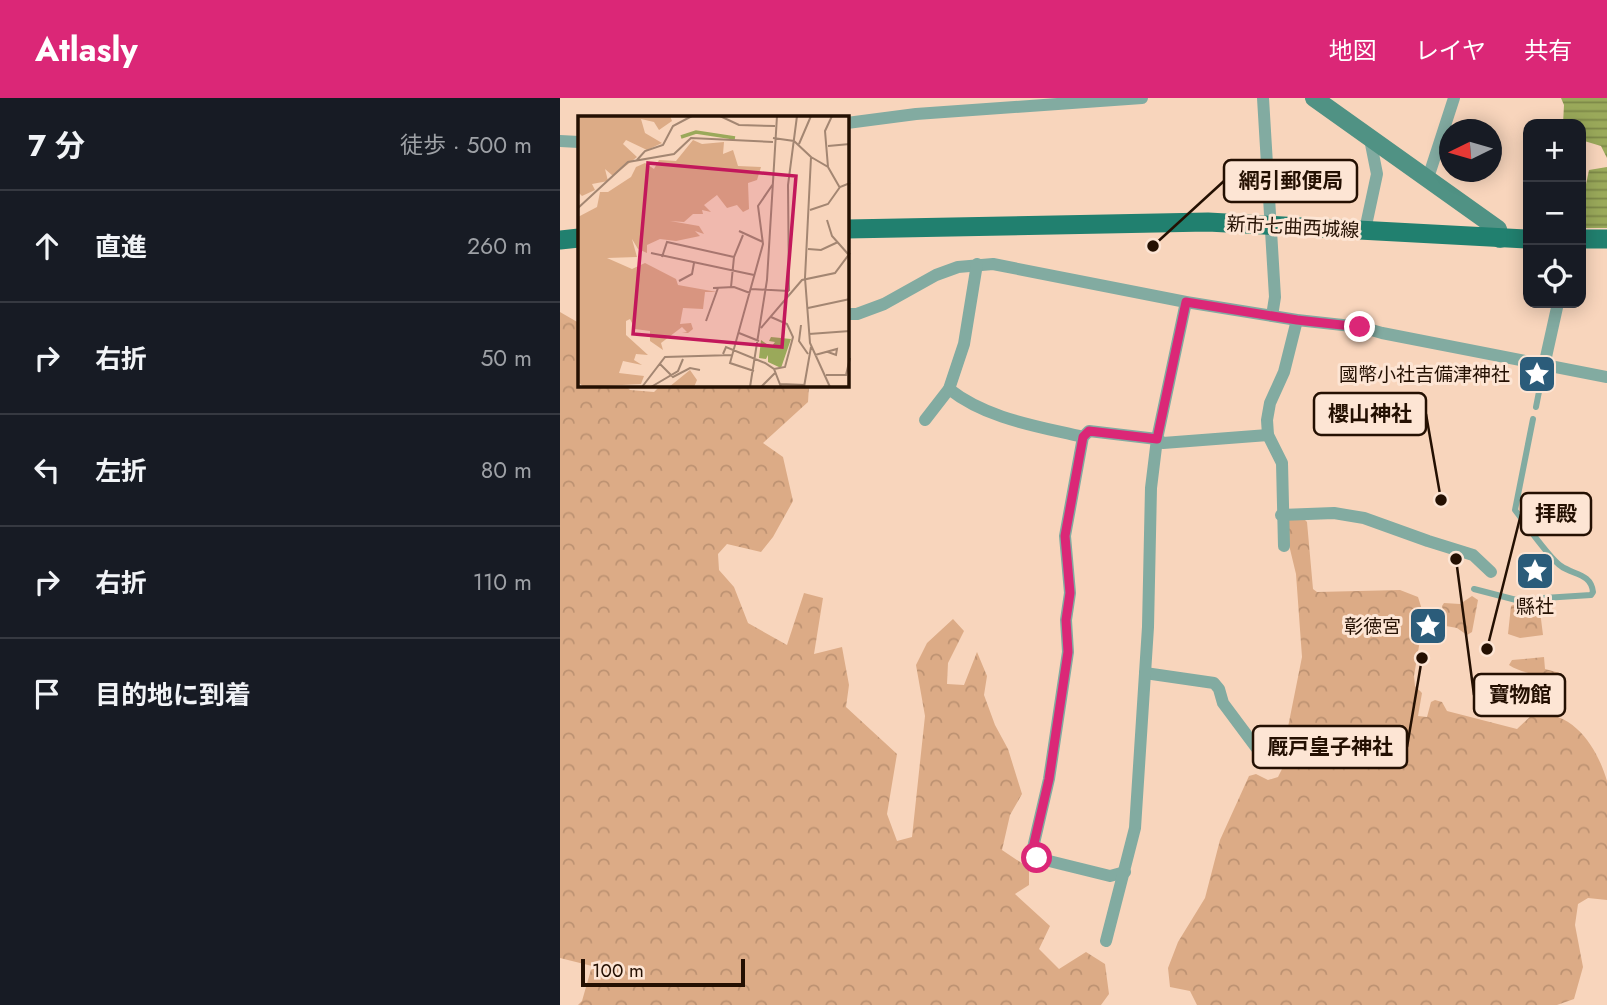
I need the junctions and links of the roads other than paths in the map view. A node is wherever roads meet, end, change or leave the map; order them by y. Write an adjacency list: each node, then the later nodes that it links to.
1 (1142, 98): 5 (street)
2 (1264, 98): 10 (street)
3 (1314, 98): 6 (main road)
4 (1454, 98): 9 (street)
5 (849, 123)
6 (1373, 139): 9 (main road); 12 (street)
7 (560, 141): 8 (street)
8 (578, 142)
9 (1428, 178): 14 (main road)
10 (1272, 224): 11 (main road, 新市七曲西城線); 12 (main road, 新市七曲西城線); 23 (street)
11 (849, 229)
12 (1365, 230): 14 (main road, 新市七曲西城線)
13 (578, 238): 18 (main road)
14 (1500, 239): 15 (main road, 新市七曲西城線)
15 (1523, 239)
16 (1586, 239): 17 (main road)
17 (1607, 239)
18 (560, 240)
19 (977, 264): 20 (street); 22 (street); 27 (street)
20 (1186, 302): 23 (street); 33 (street)
21 (1557, 308): 25 (street)
22 (849, 314)
23 (1272, 316): 24 (street)
24 (1297, 320): 25 (street); 31 (street)
25 (1544, 366): 26 (street); 28 (lane)
26 (1607, 377)
27 (949, 389): 29 (street); 32 (street)
28 (1536, 407)
29 (925, 419)
30 (1533, 419): 37 (lane)
31 (1268, 435): 33 (street); 34 (street)
32 (1083, 437): 33 (street); 40 (street)
33 (1157, 439): 38 (street)
34 (1281, 514): 35 (street); 36 (street)
35 (1284, 546)
36 (1491, 572)
37 (1474, 589)
38 (1145, 673): 39 (street); 40 (street)
39 (1261, 754)
40 (1125, 872): 41 (street)
41 (1106, 941)

